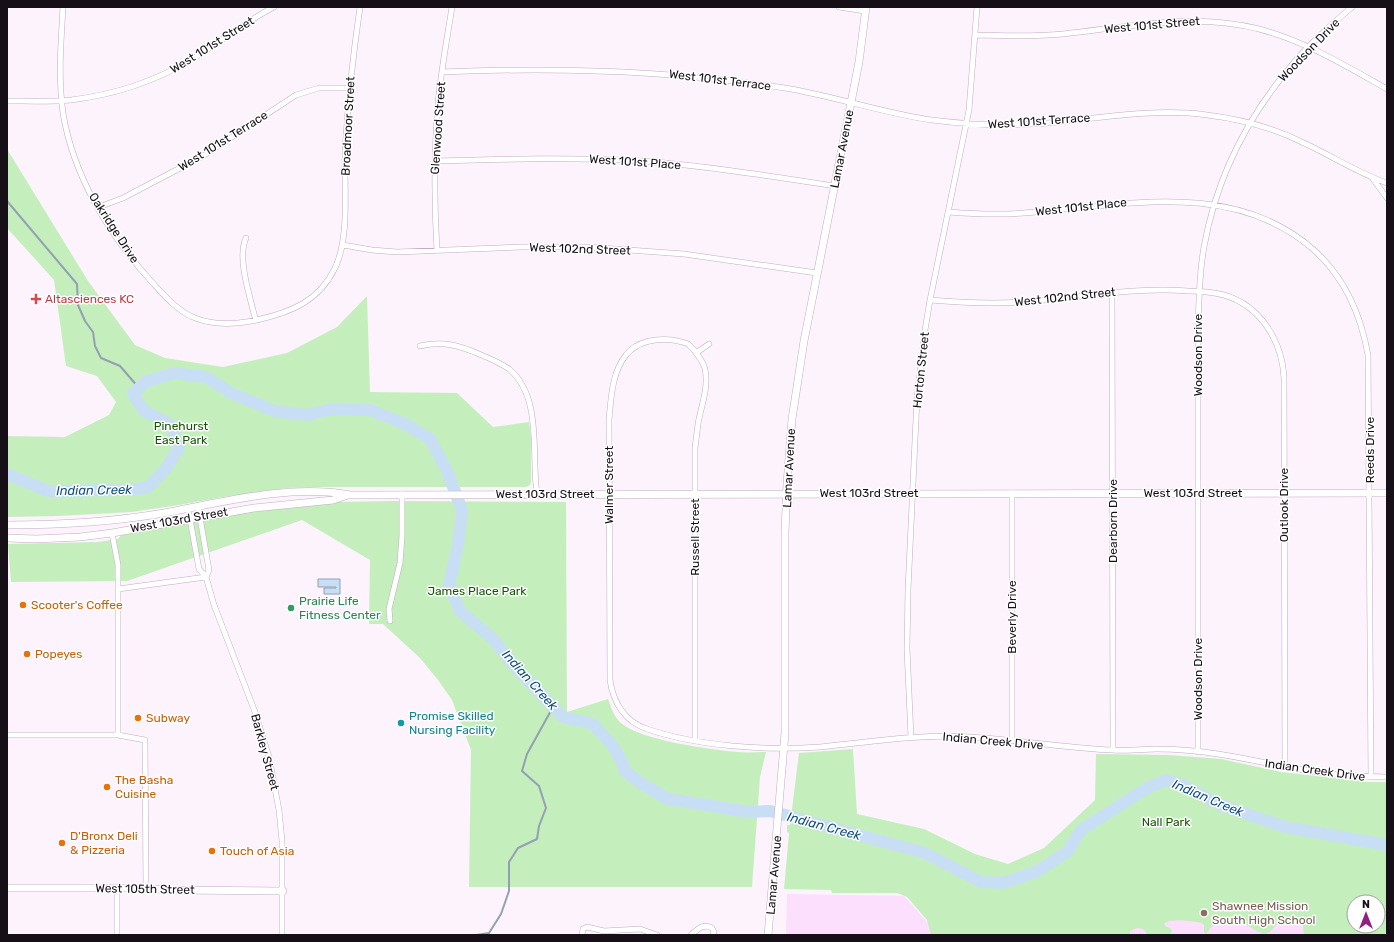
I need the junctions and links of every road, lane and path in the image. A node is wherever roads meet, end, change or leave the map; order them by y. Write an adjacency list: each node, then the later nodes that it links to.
1 (63, 7): 14 (street, Oakridge Drive)
2 (274, 7): 14 (street, West 101st Street)
3 (360, 7): 12 (street, Broadmoor Street)
4 (452, 7): 11 (street, Glenwood Street)
5 (839, 7): 8 (street)
6 (977, 7): 9 (street, Horton Street)
7 (1352, 7): 10 (street, Woodson Drive)
8 (866, 9): 16 (main road, Lamar Avenue)
9 (976, 36): 10 (street, West 101st Street); 18 (street, Horton Street)
10 (1309, 47): 13 (street, West 101st Street); 17 (street, Woodson Drive)
11 (442, 72): 16 (street, West 101st Terrace); 19 (street, Glenwood Street)
12 (349, 88): 25 (street, West 101st Terrace); 28 (street, Broadmoor Street)
13 (1387, 89)
14 (62, 100): 15 (street, West 101st Street); 25 (street, Oakridge Drive)
15 (7, 101)
16 (851, 102): 18 (street, West 101st Terrace); 22 (main road, Lamar Avenue)
17 (1250, 123): 18 (street, West 101st Terrace); 20 (street, West 101st Terrace); 24 (street, Woodson Drive)
18 (966, 124): 26 (street, Horton Street)
19 (435, 161): 22 (street, West 101st Place); 29 (street, Glenwood Street)
20 (1373, 178): 21 (street, West 101st Terrace); 23 (street)
21 (1387, 183)
22 (834, 186): 30 (main road, Lamar Avenue)
23 (1387, 198)
24 (1214, 206): 26 (street, West 101st Place); 31 (street, Woodson Drive); 42 (street, Reeds Drive)
25 (98, 207): 34 (street, Oakridge Drive)
26 (948, 212): 33 (street, Horton Street)
27 (246, 238): 34 (street)
28 (343, 245): 29 (street, West 102nd Street); 34 (street, Broadmoor Street)
29 (437, 251): 30 (street, West 102nd Street)
30 (817, 273): 47 (main road, Lamar Avenue)
31 (1199, 291): 32 (street, West 102nd Street); 40 (street, Woodson Drive); 41 (street, Outlook Drive)
32 (1112, 292): 33 (street, West 102nd Street); 39 (street, Dearborn Drive)
33 (930, 300): 48 (street, Horton Street)
34 (256, 320)
35 (709, 344): 37 (street)
36 (420, 346): 44 (street)
37 (696, 353): 45 (street, Walmer Street); 46 (street, Russell Street)
38 (1387, 492): 42 (main road, West 103rd Street)
39 (1113, 493): 40 (main road, West 103rd Street); 49 (main road, West 103rd Street); 68 (street, Dearborn Drive)
40 (1198, 493): 41 (main road, West 103rd Street); 69 (street, Woodson Drive)
41 (1284, 493): 42 (main road, West 103rd Street); 70 (street, Outlook Drive)
42 (1370, 493): 71 (street, Reeds Drive)
43 (402, 494): 44 (main road, West 103rd Street); 50 (main road, West 103rd Street); 60 (street)
44 (537, 494): 45 (main road, West 103rd Street)
45 (610, 494): 46 (main road, West 103rd Street); 61 (street, Walmer Street)
46 (695, 494): 47 (main road, West 103rd Street); 65 (street, Russell Street)
47 (786, 494): 48 (main road, West 103rd Street); 67 (main road, Lamar Avenue)
48 (912, 494): 49 (main road, West 103rd Street); 64 (street, Horton Street)
49 (1012, 494): 66 (street, Beverly Drive)
50 (350, 495): 51 (main road, West 103rd Street); 53 (main road, West 103rd Street)
51 (198, 506): 52 (main road, West 103rd Street); 53 (street, Barkley Street)
52 (188, 508): 54 (street, Barkley Street); 55 (main road, West 103rd Street)
53 (200, 517): 54 (main road, West 103rd Street); 58 (street, Barkley Street)
54 (190, 518): 56 (main road, West 103rd Street); 58 (street, Barkley Street)
55 (7, 525)
56 (112, 533): 57 (main road, West 103rd Street); 59 (street)
57 (7, 538)
58 (206, 577): 59 (street); 76 (street, Barkley Street)
59 (118, 589): 63 (street)
60 (390, 621)
61 (614, 696): 65 (street, Indian Creek Drive)
62 (7, 735): 63 (street)
63 (118, 735): 75 (street)
64 (911, 737): 66 (street, Indian Creek Drive); 67 (street, Indian Creek Drive)
65 (695, 740): 67 (street, Indian Creek Drive)
66 (1012, 741): 68 (street, Indian Creek Drive)
67 (784, 748): 84 (main road, Lamar Avenue)
68 (1113, 750): 69 (street, Indian Creek Drive)
69 (1198, 752): 70 (street, Indian Creek Drive)
70 (1285, 767): 71 (street, Indian Creek Drive)
71 (1371, 777): 72 (street, Indian Creek Drive)
72 (1387, 778)
73 (7, 888): 74 (main road, West 105th Street)
74 (117, 888): 75 (main road, West 105th Street); 78 (street)
75 (146, 888): 76 (main road, West 105th Street)
76 (283, 890): 79 (street, Barkley Street)
77 (608, 933): 80 (street); 81 (street)
78 (117, 935)
79 (282, 935)
80 (582, 935)
81 (657, 935)
82 (691, 935): 83 (street)
83 (713, 935)
84 (768, 935)

